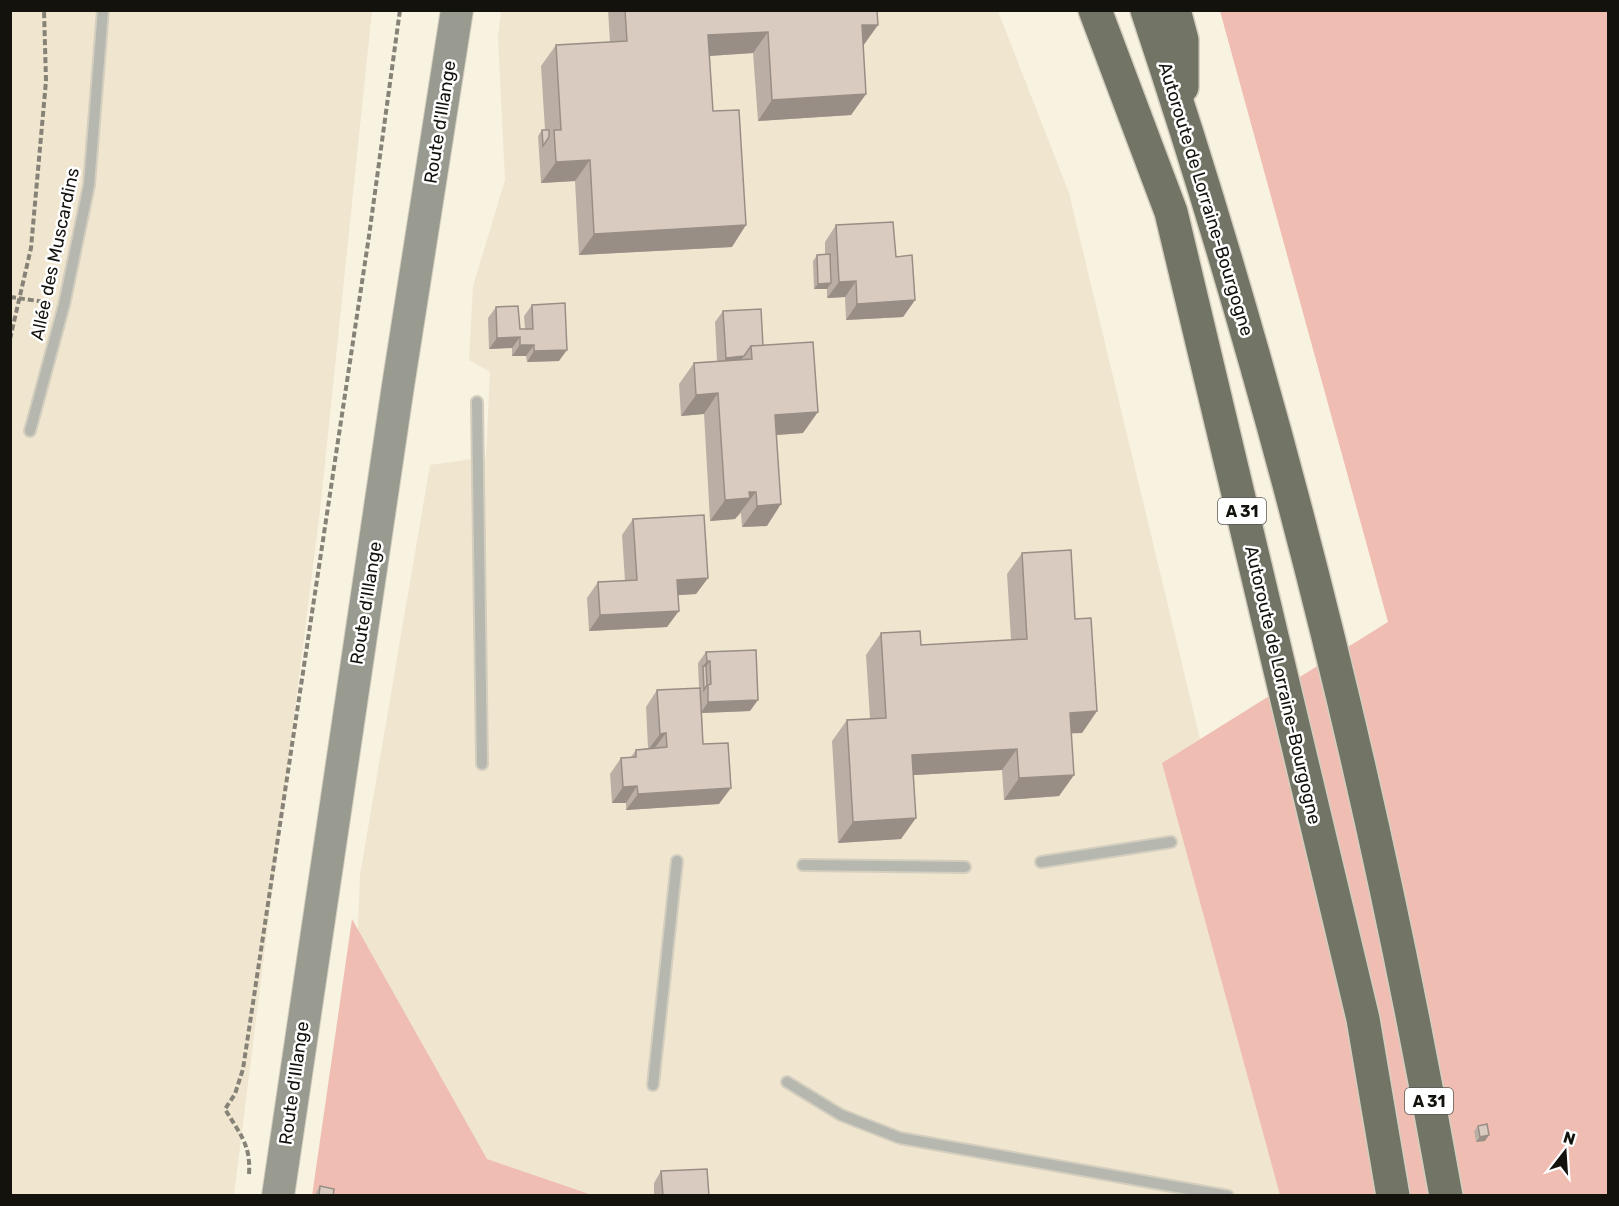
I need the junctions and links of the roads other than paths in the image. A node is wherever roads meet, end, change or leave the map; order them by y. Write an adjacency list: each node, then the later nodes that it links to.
1 (103, 10): 8 (lane, Allée des Muscardins)
2 (457, 10): 17 (main road, Route d'Illange)
3 (1095, 10): 19 (highway, Autoroute de Lorraine-Bourgogne / A 31)
4 (1147, 10): 6 (highway, Autoroute de Lorraine-Bourgogne / A 31)
5 (1174, 10): 6 (highway)
6 (1182, 115): 20 (highway, Autoroute de Lorraine-Bourgogne / A 31)
7 (477, 402): 9 (lane)
8 (30, 431)
9 (482, 764)
10 (1171, 842): 12 (lane)
11 (677, 861): 16 (lane)
12 (1041, 862)
13 (803, 865): 14 (lane)
14 (965, 867)
15 (787, 1082): 18 (lane)
16 (653, 1085)
17 (278, 1196)
18 (1228, 1196)
19 (1392, 1196)
20 (1446, 1196)

